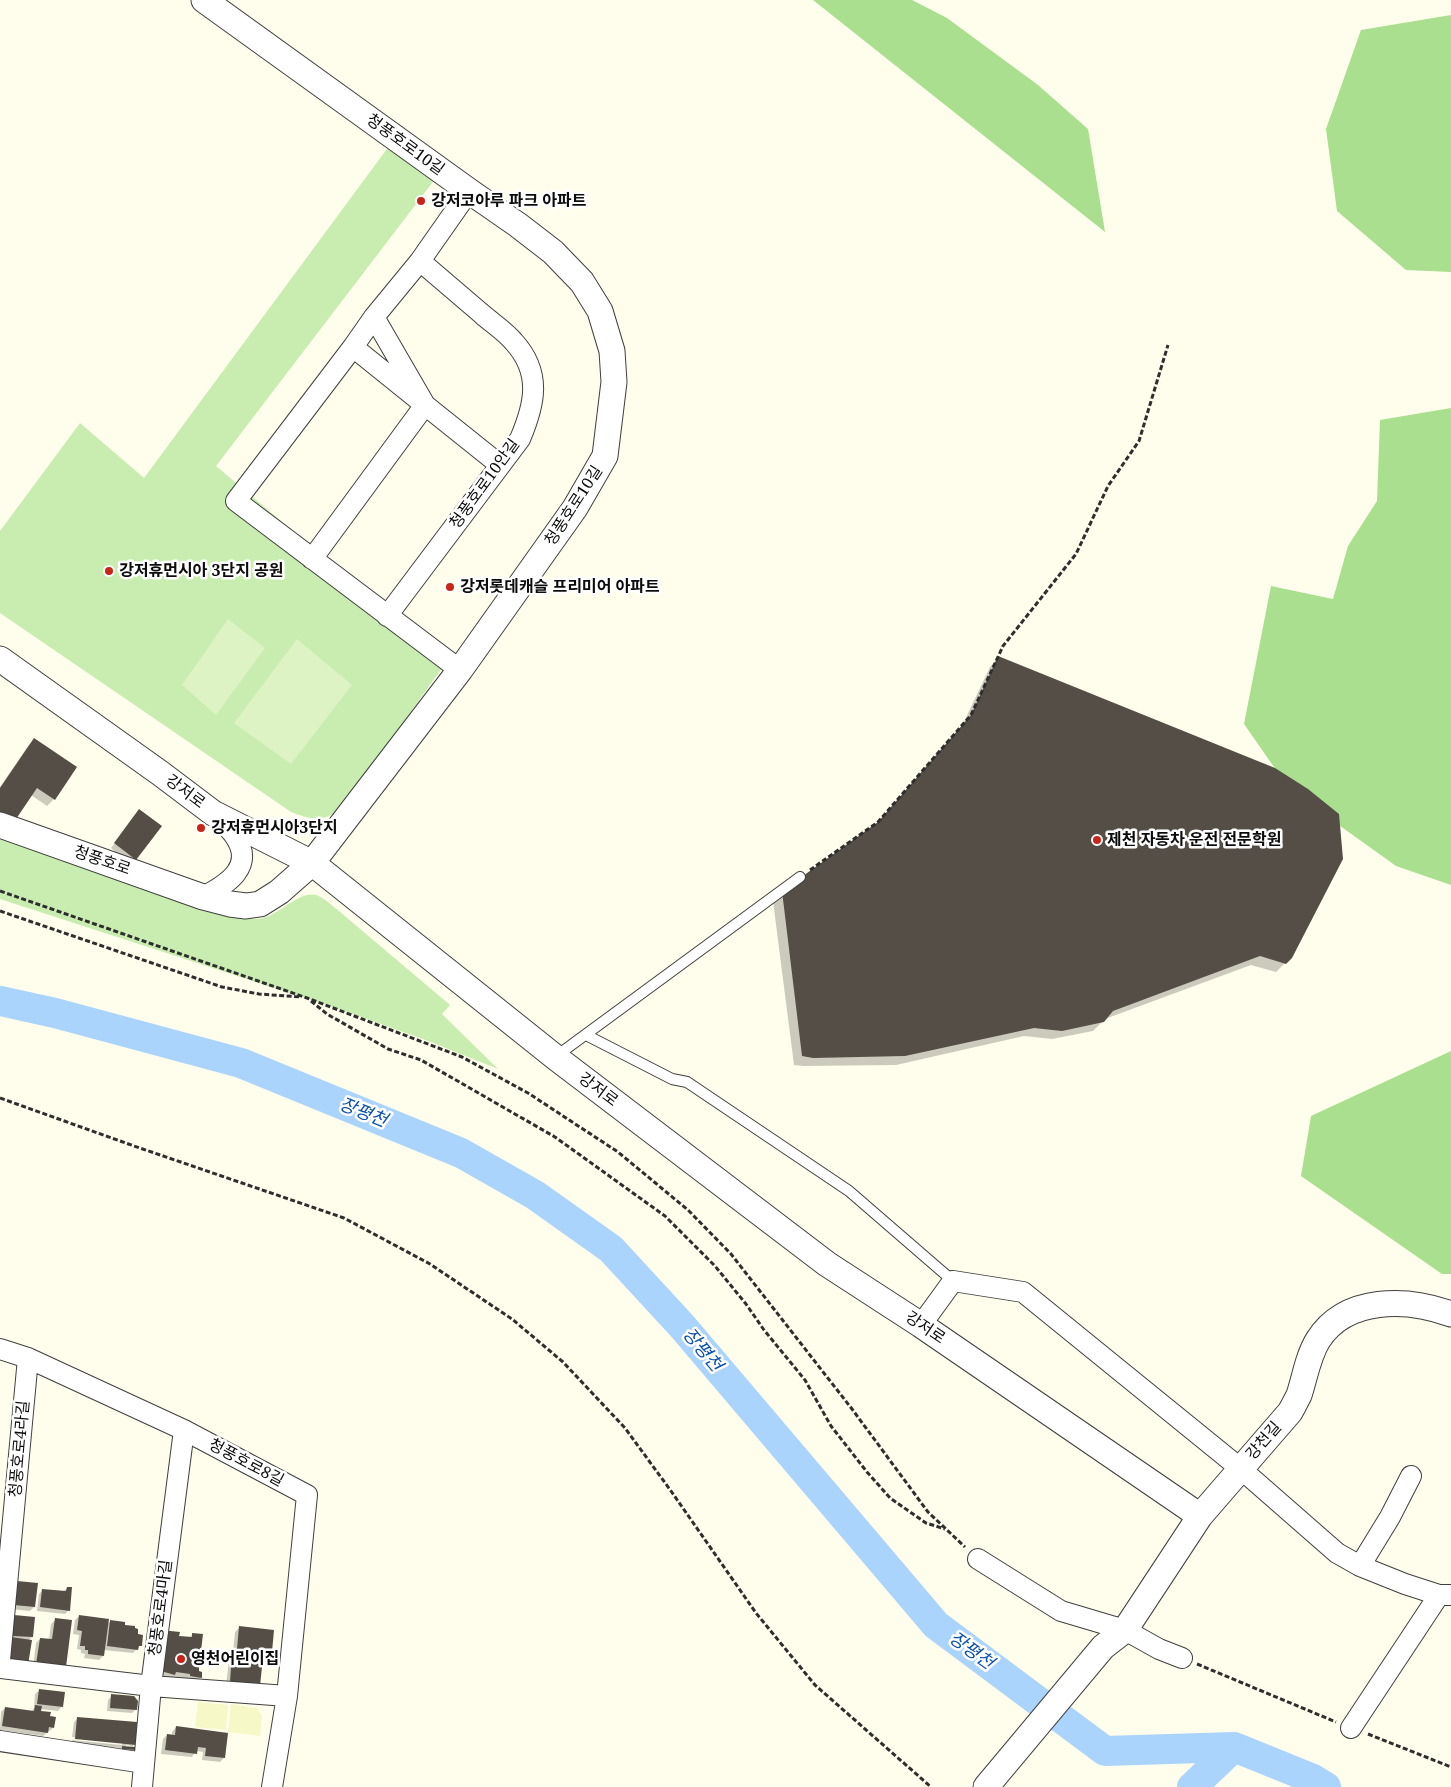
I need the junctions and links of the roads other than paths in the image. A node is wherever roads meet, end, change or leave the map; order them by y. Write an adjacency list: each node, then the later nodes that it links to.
1 (204, 0): 2 (street, 청풍호로10길)
2 (468, 191): 3 (street); 11 (street, 청풍호로10길)
3 (420, 261): 4 (street); 7 (street, 청풍호로10안길)
4 (374, 317): 5 (street); 6 (street)
5 (353, 347): 6 (street); 8 (street)
6 (425, 405): 7 (street); 8 (street)
7 (500, 465): 9 (street, 청풍호로10안길)
8 (312, 559): 9 (street)
9 (387, 616): 11 (street)
10 (0, 659): 12 (street, 강저로)
11 (460, 670): 14 (street, 청풍호로10길)
12 (213, 813): 14 (street, 강저로); 16 (street)
13 (0, 825): 16 (street, 청풍호로)
14 (312, 863): 16 (street, 청풍호로); 18 (street, 강저로)
15 (800, 877): 17 (lane)
16 (203, 897)
17 (586, 1035): 18 (lane); 19 (lane)
18 (555, 1057): 21 (street, 강저로)
19 (953, 1281): 21 (street); 25 (street)
20 (1451, 1314): 25 (street, 강천길)
21 (920, 1325): 27 (street, 강저로)
22 (0, 1349): 23 (street, 청풍호로8길)
23 (28, 1358): 24 (street, 청풍호로8길); 33 (street, 청풍호로4라길)
24 (184, 1430): 35 (street, 청풍호로4마길); 36 (street, 청풍호로8길)
25 (1240, 1469): 27 (street, 강천길); 29 (street)
26 (1412, 1476): 29 (street)
27 (1200, 1516): 31 (street, 강천길)
28 (978, 1559): 31 (street)
29 (1360, 1566): 30 (street)
30 (1445, 1595): 37 (street)
31 (1125, 1630): 32 (street); 42 (street, 강천길)
32 (1182, 1658)
33 (0, 1660)
34 (0, 1668): 35 (street)
35 (151, 1686): 36 (street); 39 (street, 청풍호로4마길)
36 (287, 1696): 41 (street, 청풍호로8길)
37 (1351, 1728)
38 (0, 1740): 39 (street)
39 (144, 1763): 40 (street, 청풍호로4마길)
40 (142, 1787)
41 (272, 1787)
42 (986, 1787)

